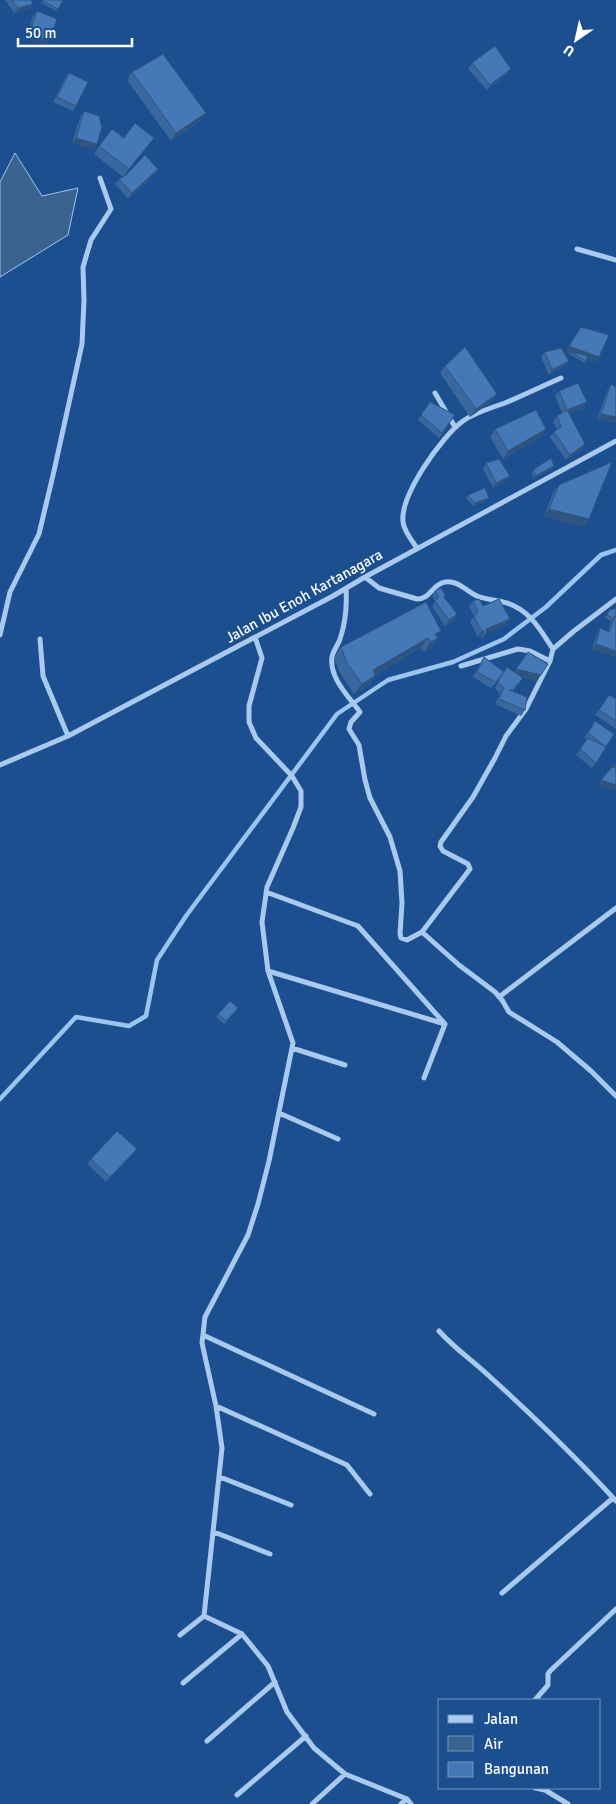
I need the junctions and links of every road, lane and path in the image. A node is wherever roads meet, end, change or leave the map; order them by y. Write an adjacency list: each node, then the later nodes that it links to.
1 (100, 178): 12 (street)
2 (577, 249): 3 (street)
3 (616, 260)
4 (561, 378): 6 (street)
5 (436, 393): 6 (street)
6 (455, 427): 8 (street)
7 (616, 441): 8 (street, Jalan Ibu Enoh Kartanagara)
8 (417, 548): 9 (street, Jalan Ibu Enoh Kartanagara)
9 (365, 577): 10 (street, Jalan Ibu Enoh Kartanagara); 15 (street)
10 (346, 588): 13 (street, Jalan Ibu Enoh Kartanagara); 22 (street)
11 (616, 599): 15 (street)
12 (0, 635)
13 (255, 637): 18 (street, Jalan Ibu Enoh Kartanagara); 20 (street)
14 (40, 639): 18 (street)
15 (553, 649): 16 (street)
16 (550, 661): 17 (street); 22 (street)
17 (461, 666)
18 (68, 736): 19 (street, Jalan Ibu Enoh Kartanagara)
19 (0, 765)
20 (266, 892): 23 (street); 25 (street)
21 (616, 908): 24 (street)
22 (422, 932): 24 (street)
23 (268, 971): 25 (street); 26 (street)
24 (499, 997): 29 (street)
25 (445, 1024): 28 (street)
26 (292, 1048): 27 (street); 30 (street)
27 (345, 1065)
28 (424, 1078)
29 (616, 1096)
30 (279, 1113): 31 (street); 33 (street)
31 (338, 1139)
32 (440, 1331): 38 (street)
33 (203, 1335): 34 (street); 35 (street)
34 (216, 1406): 36 (street); 37 (street)
35 (374, 1414)
36 (220, 1477): 39 (street); 40 (street)
37 (370, 1494)
38 (615, 1500): 42 (street)
39 (291, 1505)
40 (214, 1532): 41 (street); 44 (street)
41 (270, 1554)
42 (502, 1593)
43 (616, 1609): 49 (street)
44 (204, 1616): 45 (street); 46 (street)
45 (180, 1634)
46 (242, 1634): 47 (street); 48 (street)
47 (275, 1682): 50 (street); 51 (street)
48 (183, 1683)
49 (537, 1699)
50 (306, 1736): 52 (street); 54 (street)
51 (207, 1741)
52 (345, 1774): 55 (street); 56 (street)
53 (540, 1789): 58 (street)
54 (237, 1795)
55 (409, 1801): 57 (street)
56 (312, 1804)
57 (401, 1804)
58 (568, 1804)

